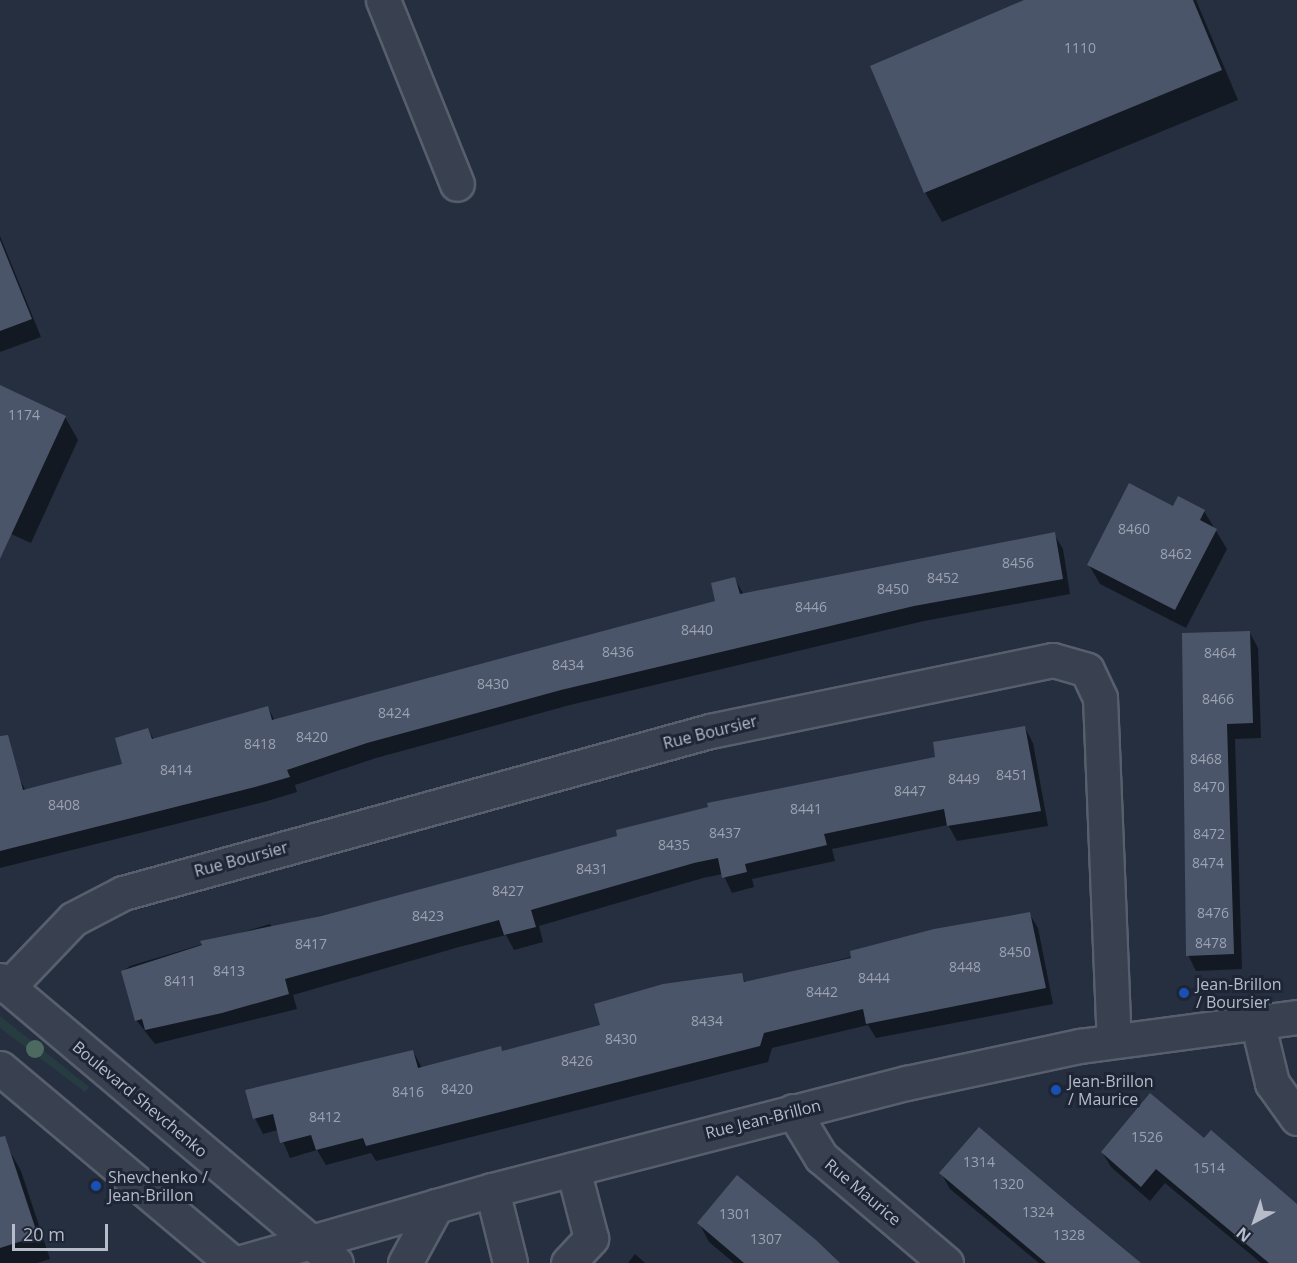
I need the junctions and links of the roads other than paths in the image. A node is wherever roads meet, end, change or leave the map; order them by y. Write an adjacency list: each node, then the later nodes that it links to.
1 (383, 0): 2 (street)
2 (457, 184)
3 (4, 984): 6 (street, Rue Boursier); 13 (street, Boulevard Shevchenko)
4 (1297, 1017): 5 (street, Rue Jean-Brillon)
5 (1257, 1021): 6 (street, Rue Jean-Brillon); 9 (street)
6 (1114, 1040): 8 (street, Rue Jean-Brillon)
7 (0, 1068): 14 (street)
8 (793, 1111): 10 (street, Rue Jean-Brillon); 20 (street, Rue Maurice)
9 (1297, 1118)
10 (573, 1169): 11 (street, Rue Jean-Brillon); 19 (street)
11 (492, 1190): 12 (street, Rue Jean-Brillon); 18 (street)
12 (436, 1206): 13 (street, Rue Jean-Brillon); 17 (street)
13 (310, 1241): 15 (street, Rue Jean-Brillon); 16 (street, Boulevard Shevchenko)
14 (232, 1263)
15 (238, 1263)
16 (336, 1263)
17 (405, 1263)
18 (510, 1263)
19 (568, 1263)
20 (946, 1263)

